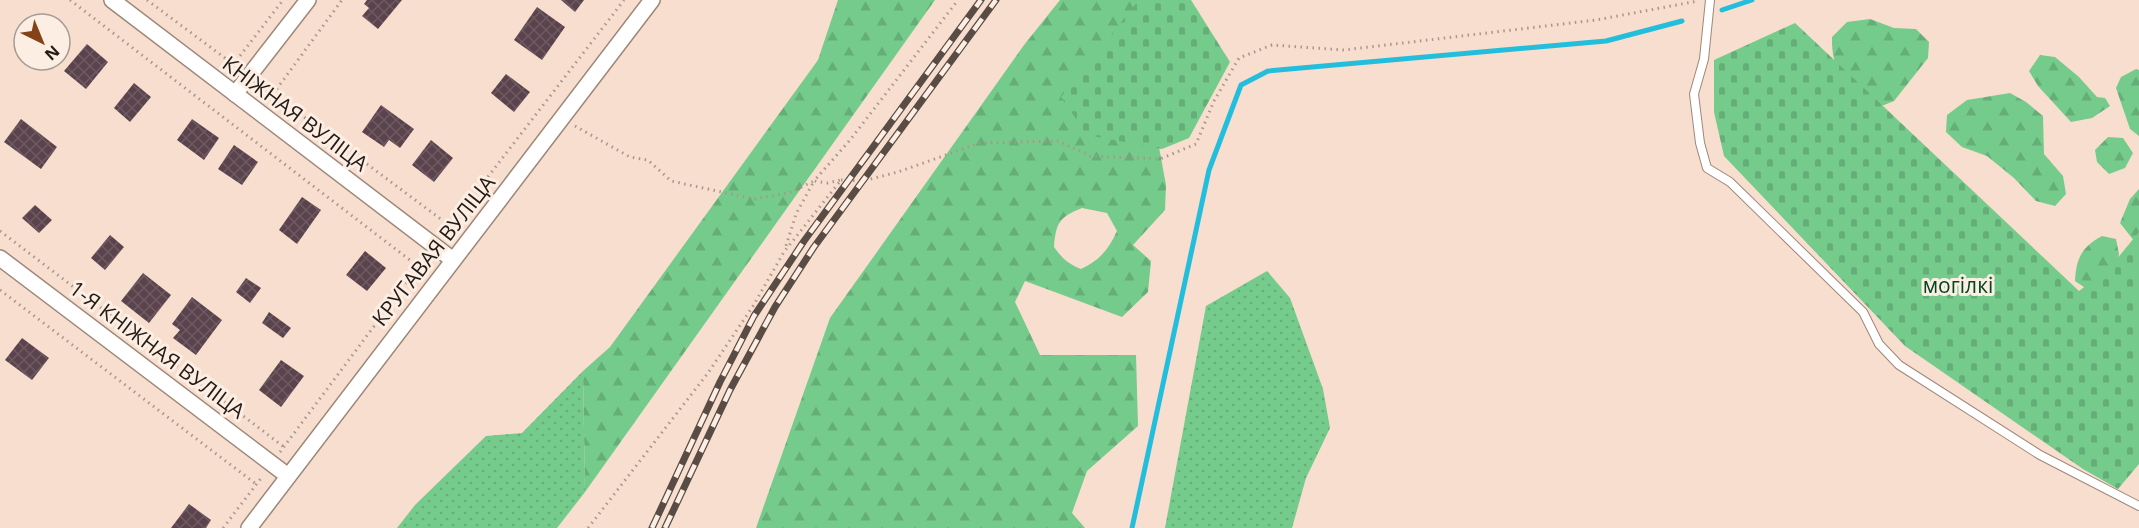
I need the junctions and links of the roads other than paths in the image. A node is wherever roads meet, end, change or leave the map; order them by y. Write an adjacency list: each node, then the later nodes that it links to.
1 (112, 0): 5 (street, КНІЖНАЯ ВУЛІЦА)
2 (308, 0): 5 (street)
3 (652, 0): 7 (street, КРУГАВАЯ ВУЛІЦА)
4 (1708, 0): 9 (lane)
5 (235, 94): 7 (street, КНІЖНАЯ ВУЛІЦА)
6 (0, 258): 8 (street, 1-Я КНІЖНАЯ ВУЛІЦА)
7 (453, 260): 8 (street, КРУГАВАЯ ВУЛІЦА)
8 (288, 476): 10 (street, КРУГАВАЯ ВУЛІЦА)
9 (2139, 506)
10 (249, 528)

